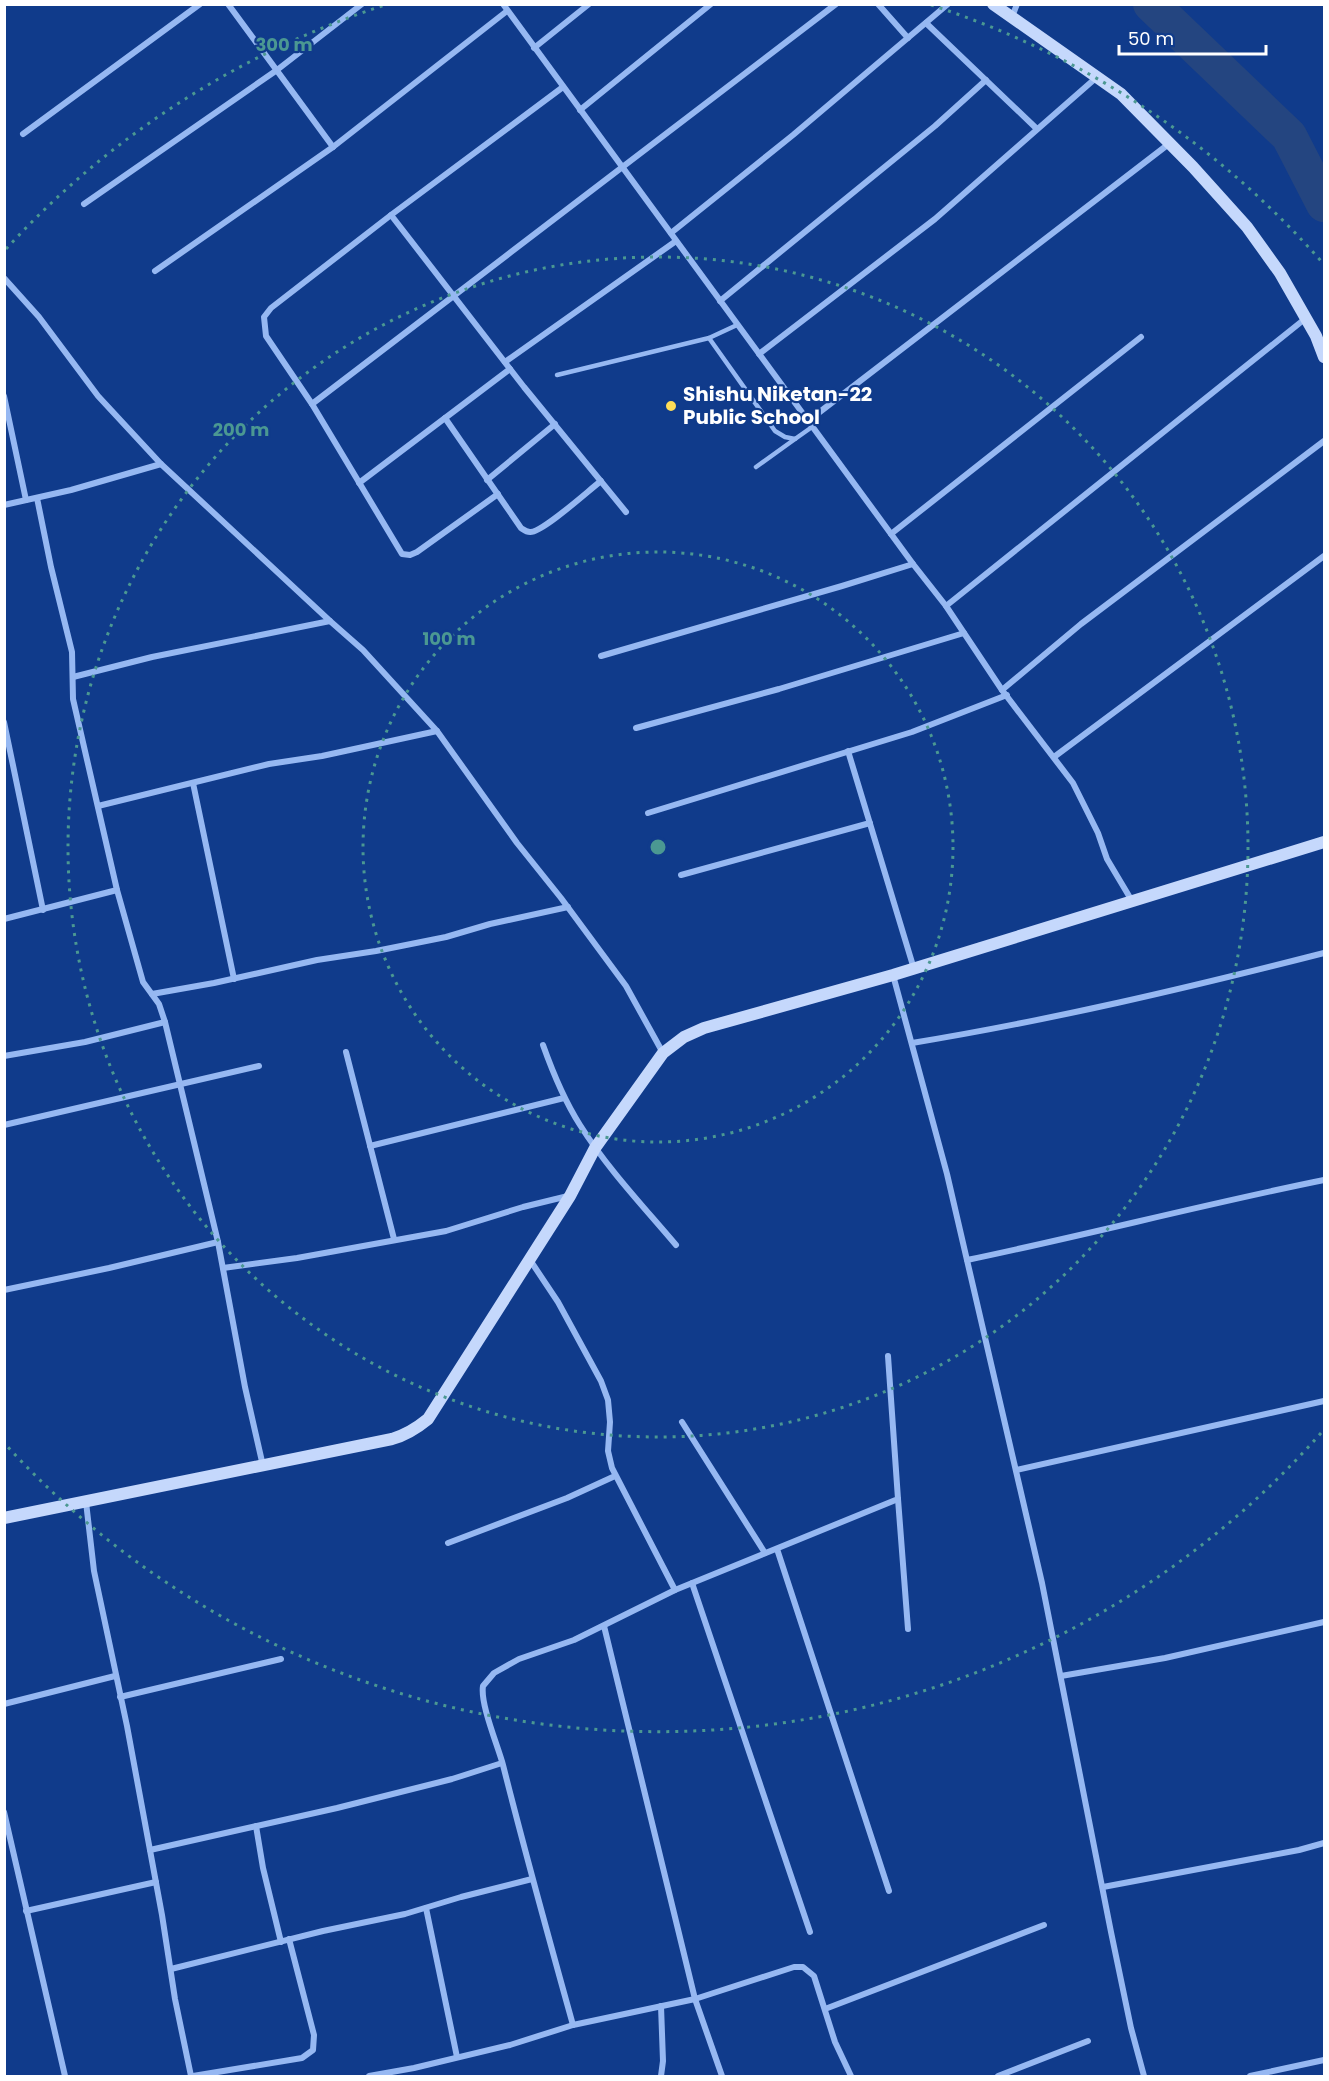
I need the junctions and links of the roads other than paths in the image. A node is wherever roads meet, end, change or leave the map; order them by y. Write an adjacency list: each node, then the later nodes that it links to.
1 (200, 4): 22 (street)
2 (228, 4): 16 (street)
3 (362, 4): 16 (street)
4 (589, 4): 15 (street)
5 (711, 4): 20 (street)
6 (836, 4): 25 (street)
7 (879, 4): 14 (street)
8 (948, 4): 13 (street)
9 (993, 4): 12 (street)
10 (1017, 4): 12 (street)
11 (505, 8): 15 (street); 24 (street)
12 (1012, 18): 17 (street)
13 (926, 22): 14 (street); 18 (street)
14 (908, 38): 28 (street)
15 (534, 48): 19 (street)
16 (277, 70): 24 (street); 26 (street)
17 (1097, 77): 21 (street); 23 (street)
18 (986, 80): 21 (street); 33 (street)
19 (563, 87): 20 (street); 27 (street)
20 (580, 110): 25 (street)
21 (1037, 129): 38 (street)
22 (23, 134)
23 (1170, 143): 34 (street); 47 (street)
24 (333, 147): 30 (street)
25 (622, 168): 28 (street); 32 (street)
26 (84, 204)
27 (390, 215): 32 (street); 44 (street)
28 (671, 233): 29 (street)
29 (676, 241): 33 (street); 40 (street)
30 (155, 270)
31 (4, 278): 50 (street)
32 (452, 296): 40 (street); 44 (street)
33 (720, 301): 35 (street)
34 (1306, 318): 39 (street); 63 (street)
35 (737, 325): 37 (lane); 38 (street)
36 (1141, 337): 60 (street)
37 (709, 338): 42 (lane); 48 (lane)
38 (759, 354): 47 (street)
39 (1324, 357)
40 (505, 362): 41 (street)
41 (510, 369): 45 (street); 46 (street)
42 (558, 375)
43 (4, 396): 57 (street)
44 (312, 404): 54 (street)
45 (445, 418): 52 (street); 54 (street)
46 (555, 424): 52 (street); 53 (street)
47 (810, 424): 48 (lane); 60 (street)
48 (795, 439): 51 (lane)
49 (1324, 441): 68 (street)
50 (161, 464): 56 (street); 64 (street)
51 (756, 467)
52 (488, 480): 55 (street)
53 (601, 481): 55 (street); 59 (street)
54 (359, 483): 55 (street)
55 (498, 495)
56 (37, 498): 57 (street); 67 (street)
57 (26, 500): 58 (street)
58 (4, 505)
59 (626, 512)
60 (891, 534): 62 (street)
61 (1324, 556): 74 (street)
62 (913, 564): 63 (street); 66 (street)
63 (946, 606): 65 (street)
64 (330, 621): 67 (street); 72 (street)
65 (964, 633): 68 (street); 71 (street)
66 (601, 656)
67 (74, 677): 76 (street)
68 (1002, 690): 69 (street)
69 (1007, 696): 73 (street); 74 (street)
70 (4, 722): 84 (street)
71 (636, 728)
72 (437, 731): 75 (street); 83 (street)
73 (848, 751): 77 (street); 78 (street)
74 (1054, 757): 82 (street)
75 (193, 783): 76 (street); 89 (street)
76 (98, 806): 81 (street)
77 (648, 813)
78 (870, 823): 80 (street); 87 (street)
79 (1324, 842): 82 (street)
80 (681, 875)
81 (117, 890): 84 (street); 90 (street)
82 (1133, 901): 87 (street)
83 (567, 907): 89 (street); 95 (street)
84 (43, 910): 85 (street)
85 (4, 920)
86 (1324, 952): 92 (street)
87 (914, 969): 88 (street)
88 (893, 975): 92 (street); 95 (street)
89 (234, 979): 90 (street)
90 (152, 994): 91 (street)
91 (165, 1022): 96 (street); 98 (street)
92 (912, 1043): 109 (street)
93 (543, 1045): 99 (street)
94 (346, 1052): 101 (street)
95 (663, 1053): 102 (street)
96 (4, 1056)
97 (259, 1066): 98 (street)
98 (179, 1084): 100 (street); 106 (street)
99 (564, 1098): 101 (street); 102 (street)
100 (4, 1125)
101 (370, 1146): 105 (street)
102 (596, 1148): 104 (street); 107 (street)
103 (1324, 1180): 109 (street)
104 (570, 1196): 105 (street); 108 (street)
105 (394, 1239): 110 (street)
106 (218, 1242): 110 (street); 111 (street)
107 (676, 1245)
108 (530, 1259): 115 (street); 117 (street)
109 (968, 1260): 116 (street)
110 (223, 1269): 115 (street)
111 (4, 1290)
112 (888, 1356): 118 (street)
113 (1324, 1401): 116 (street)
114 (682, 1422): 123 (street)
115 (263, 1466): 119 (street)
116 (1016, 1470): 131 (street)
117 (615, 1476): 121 (street); 125 (street)
118 (898, 1499): 122 (street); 128 (street)
119 (86, 1502): 120 (street); 130 (street)
120 (4, 1518)
121 (448, 1543)
122 (777, 1548): 123 (street); 142 (street)
123 (765, 1553): 124 (street)
124 (692, 1583): 125 (street); 146 (street)
125 (675, 1590): 127 (street)
126 (1324, 1622): 131 (street)
127 (604, 1626): 134 (street); 150 (street)
128 (908, 1629)
129 (281, 1659): 132 (street)
130 (115, 1676): 132 (street); 133 (street)
131 (1061, 1676): 141 (street)
132 (120, 1697): 138 (street)
133 (4, 1704)
134 (502, 1763): 136 (street); 139 (street)
135 (4, 1812): 144 (street)
136 (256, 1826): 138 (street); 148 (street)
137 (1324, 1843): 141 (street)
138 (150, 1850): 140 (street)
139 (532, 1879): 143 (street); 153 (street)
140 (156, 1882): 144 (street); 149 (street)
141 (1102, 1887): 164 (street)
142 (889, 1891)
143 (426, 1908): 147 (street); 155 (street)
144 (26, 1911): 157 (street)
145 (1044, 1925): 152 (street)
146 (810, 1932)
147 (289, 1939): 148 (street); 158 (street)
148 (280, 1942): 149 (street)
149 (171, 1969): 158 (street)
150 (695, 1999): 151 (street); 152 (street); 161 (street)
151 (661, 2006): 153 (street); 160 (street)
152 (825, 2009): 162 (street)
153 (573, 2025): 155 (street)
154 (1088, 2041): 163 (street)
155 (457, 2057): 159 (street)
156 (1324, 2060): 165 (street)
157 (65, 2076)
158 (192, 2076)
159 (369, 2076)
160 (662, 2076)
161 (722, 2076)
162 (851, 2076)
163 (998, 2076)
164 (1144, 2076)
165 (1251, 2076)

